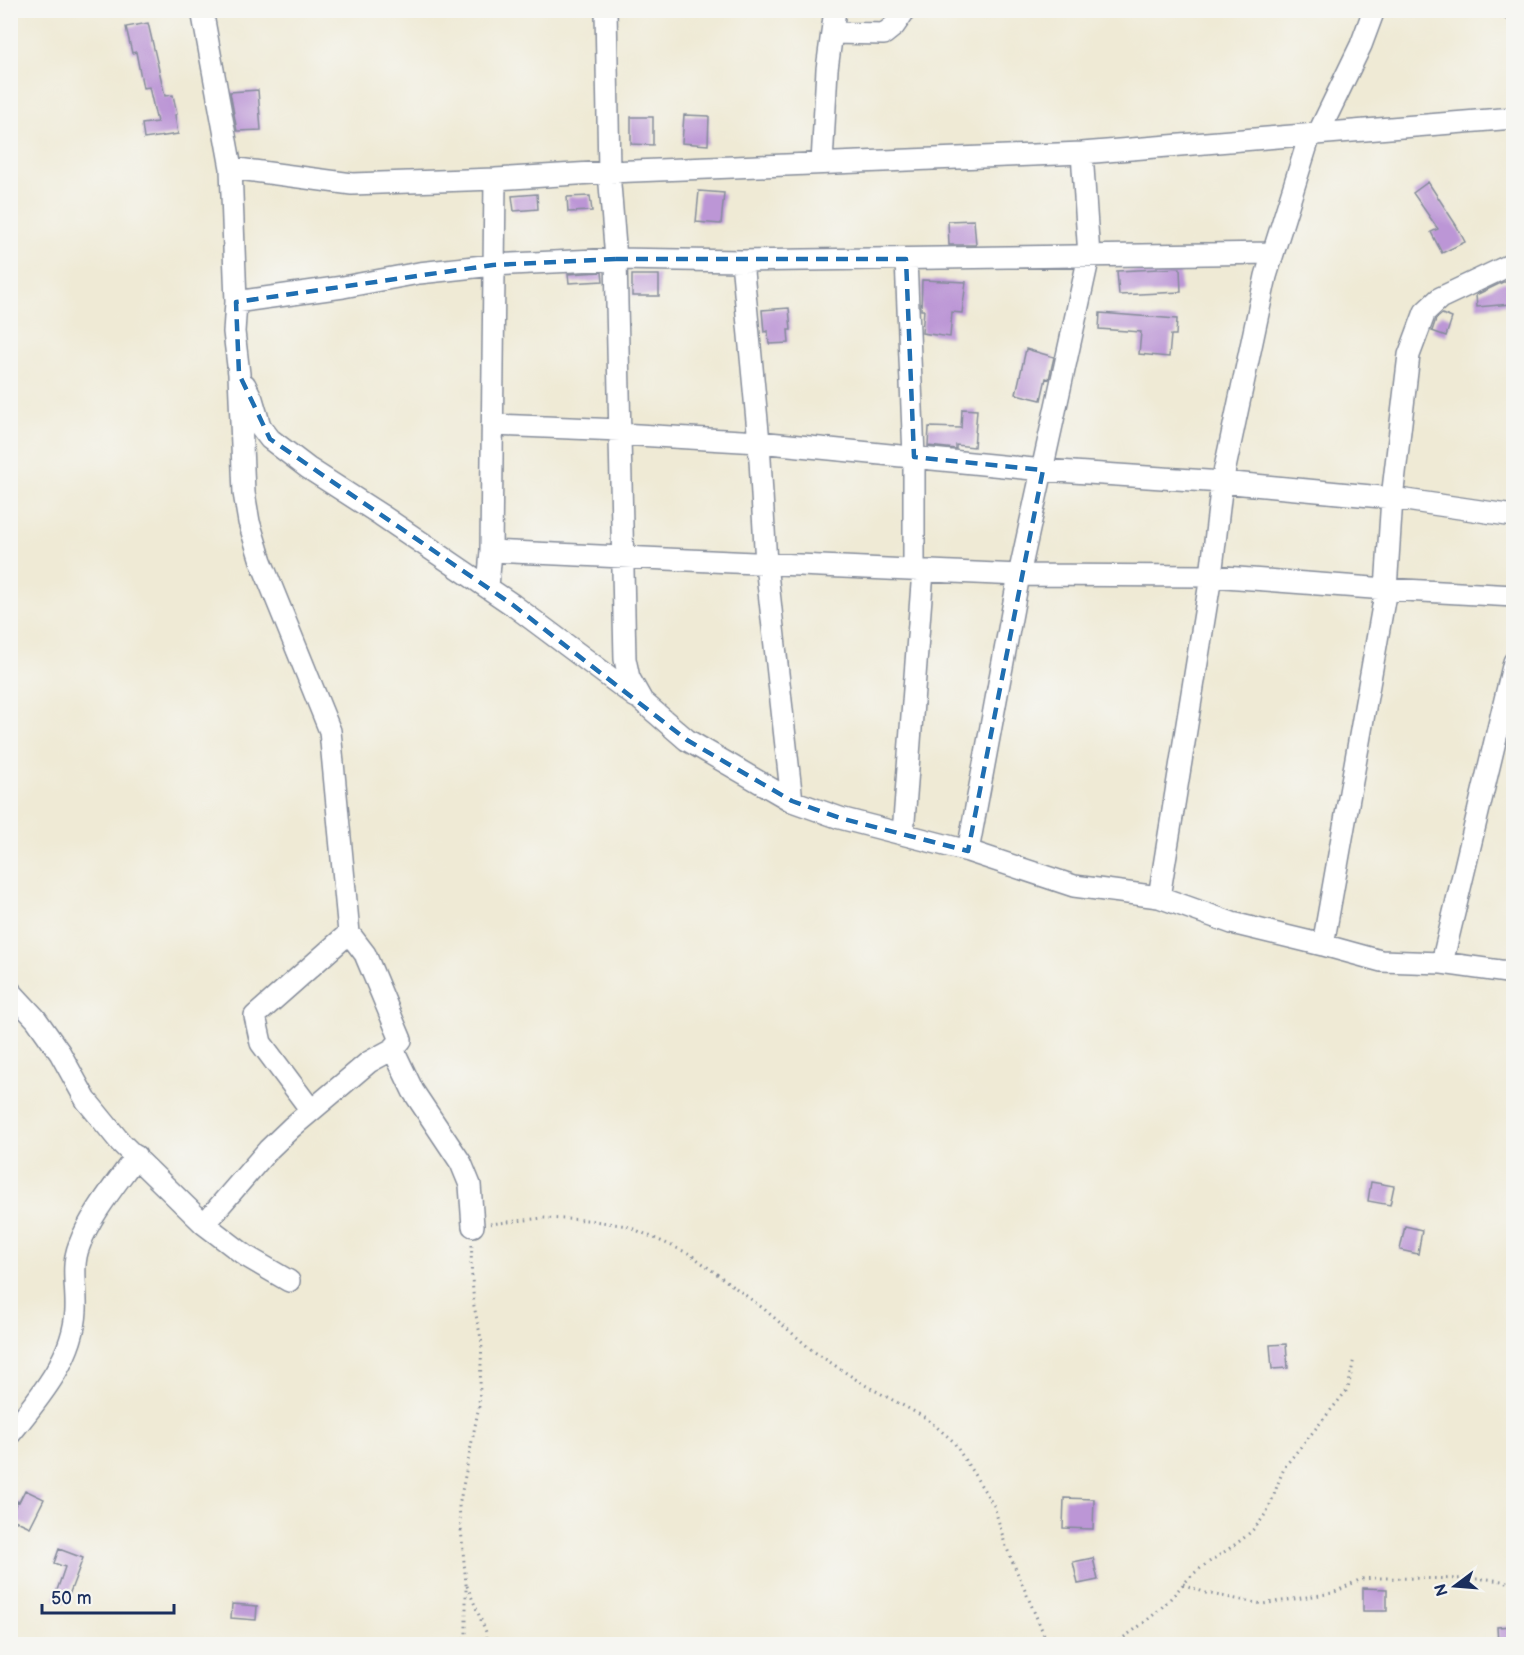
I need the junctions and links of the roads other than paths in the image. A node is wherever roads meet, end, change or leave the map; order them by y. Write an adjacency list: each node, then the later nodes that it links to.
1 (202, 10): 11 (street)
2 (606, 10): 12 (street)
3 (835, 10): 6 (street)
4 (905, 10): 6 (street)
5 (1374, 10): 8 (street)
6 (832, 33): 10 (street)
7 (1514, 118): 8 (street)
8 (1314, 134): 9 (street); 14 (street)
9 (1082, 153): 10 (street); 15 (street)
10 (822, 164): 12 (street)
11 (231, 168): 13 (street); 21 (street)
12 (609, 172): 13 (street); 16 (street)
13 (495, 179): 20 (street)
14 (1273, 253): 15 (street); 28 (street)
15 (1089, 256): 17 (street); 27 (street)
16 (616, 259): 18 (street); 20 (street); 24 (street)
17 (906, 259): 18 (street); 26 (street)
18 (742, 261): 25 (street)
19 (1514, 263): 29 (street)
20 (494, 265): 21 (street); 23 (street)
21 (236, 302): 22 (street)
22 (239, 374): 37 (street); 46 (street)
23 (492, 425): 24 (street); 31 (street)
24 (620, 432): 25 (street); 32 (street)
25 (759, 442): 26 (street); 33 (street)
26 (914, 457): 27 (street); 34 (street)
27 (1043, 470): 28 (street); 35 (street)
28 (1222, 482): 29 (street); 36 (street)
29 (1392, 498): 30 (street); 38 (street)
30 (1514, 516)
31 (491, 551): 32 (street); 37 (street)
32 (624, 556): 33 (street); 41 (street)
33 (766, 564): 34 (street); 42 (street)
34 (918, 571): 35 (street); 43 (street)
35 (1019, 575): 36 (street); 44 (street)
36 (1211, 576): 38 (street); 45 (street)
37 (488, 587): 41 (street)
38 (1386, 590): 39 (street); 47 (street)
39 (1514, 596)
40 (1514, 662): 48 (street)
41 (642, 701): 42 (street)
42 (792, 801): 43 (street)
43 (903, 834): 44 (street)
44 (968, 851): 45 (street)
45 (1160, 897): 47 (street)
46 (349, 933): 51 (street); 52 (street)
47 (1323, 945): 48 (street)
48 (1442, 963): 49 (street)
49 (1514, 973)
50 (10, 991): 53 (street)
51 (393, 1049): 52 (street); 55 (street)
52 (311, 1110): 54 (street)
53 (136, 1156): 54 (street); 57 (street)
54 (204, 1224): 56 (street)
55 (473, 1226)
56 (289, 1281)
57 (10, 1434)

